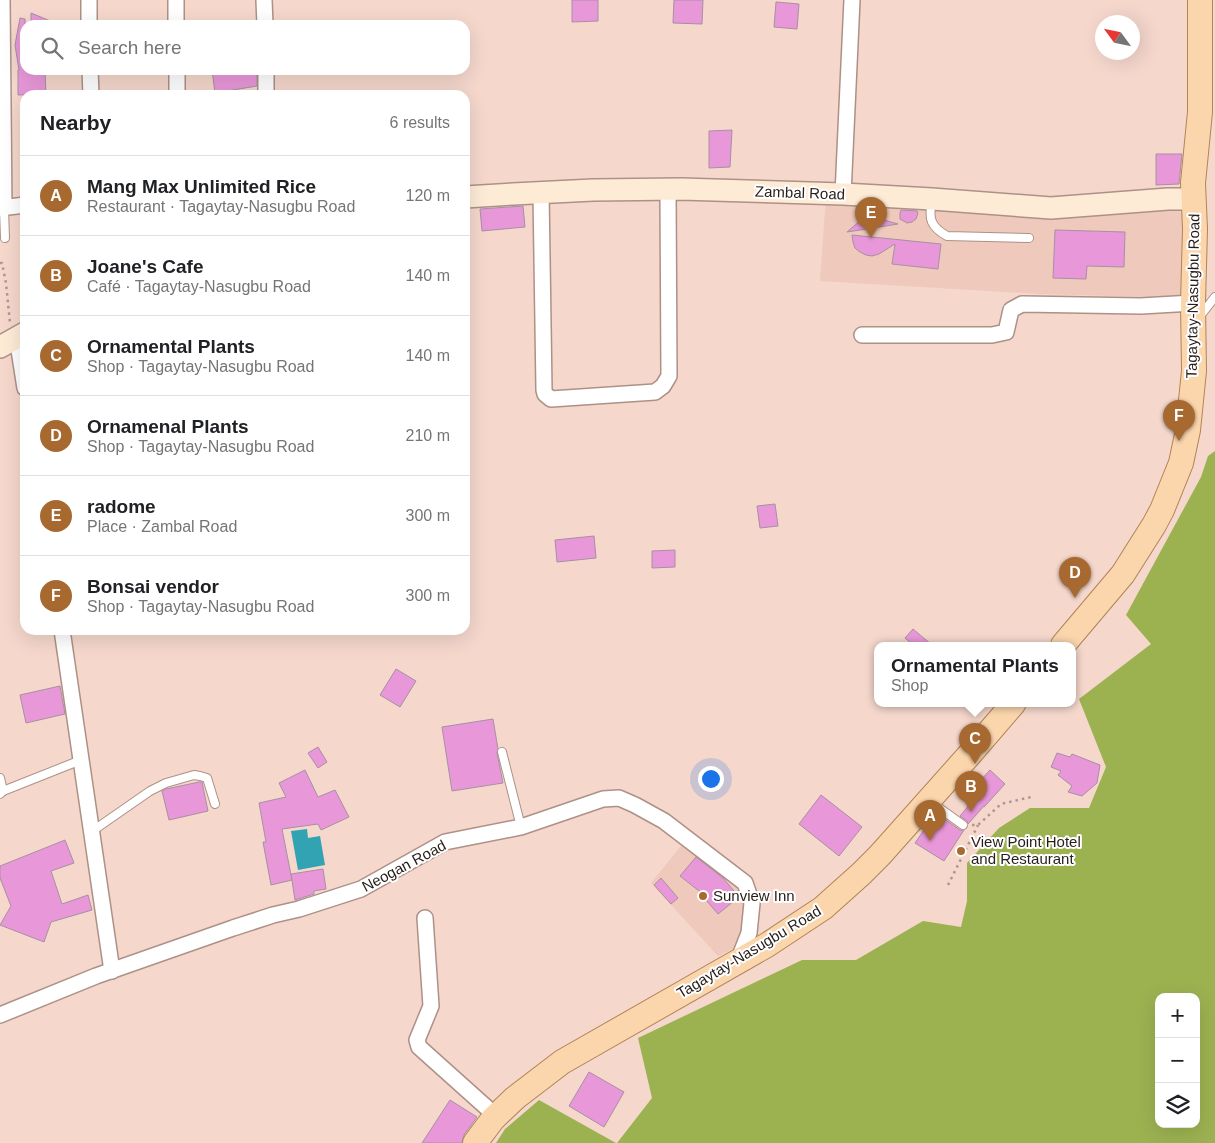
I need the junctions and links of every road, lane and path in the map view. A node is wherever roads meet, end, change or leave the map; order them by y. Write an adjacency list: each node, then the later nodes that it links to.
1 (2, 0): 23 (street)
2 (89, 0): 7 (street)
3 (176, 0): 8 (street)
4 (264, 0): 9 (street)
5 (852, 0): 18 (street)
6 (1200, 0): 21 (main road, Tagaytay-Nasugbu Road)
7 (90, 20)
8 (176, 20)
9 (265, 20)
10 (90, 75): 13 (street)
11 (177, 75): 14 (street)
12 (266, 75): 15 (street)
13 (91, 90)
14 (177, 90)
15 (266, 90)
16 (668, 190): 17 (street, Zambal Road); 17 (street); 18 (street, Zambal Road)
17 (542, 192): 19 (street, Zambal Road)
18 (843, 194): 20 (street, Zambal Road)
19 (470, 198)
20 (932, 199): 21 (street, Zambal Road); 25 (lane)
21 (1194, 199): 27 (main road, Tagaytay-Nasugbu Road)
22 (20, 205): 23 (street)
23 (2, 208): 24 (lane)
24 (5, 238)
25 (1029, 238)
26 (0, 263): 29 (path)
27 (1200, 308): 28 (street); 32 (main road, Tagaytay-Nasugbu Road)
28 (862, 336)
29 (13, 339): 30 (street)
30 (20, 368)
31 (63, 635): 35 (street)
32 (1066, 642)
33 (1011, 707): 39 (main road, Tagaytay-Nasugbu Road)
34 (502, 752): 43 (lane)
35 (81, 760): 37 (lane); 44 (street)
36 (0, 778): 37 (lane)
37 (2, 792)
38 (1031, 797): 42 (path)
39 (929, 801): 41 (lane); 47 (main road, Tagaytay-Nasugbu Road)
40 (215, 804): 44 (lane)
41 (963, 825): 42 (path)
42 (978, 825): 45 (path)
43 (521, 827): 47 (street, Neogan Road); 48 (street, Neogan Road)
44 (91, 832): 48 (street)
45 (948, 885)
46 (425, 918): 50 (street)
47 (738, 961): 50 (main road, Tagaytay-Nasugbu Road)
48 (112, 971): 49 (street, Neogan Road)
49 (0, 1015)
50 (496, 1116): 51 (main road, Tagaytay-Nasugbu Road)
51 (475, 1143)

